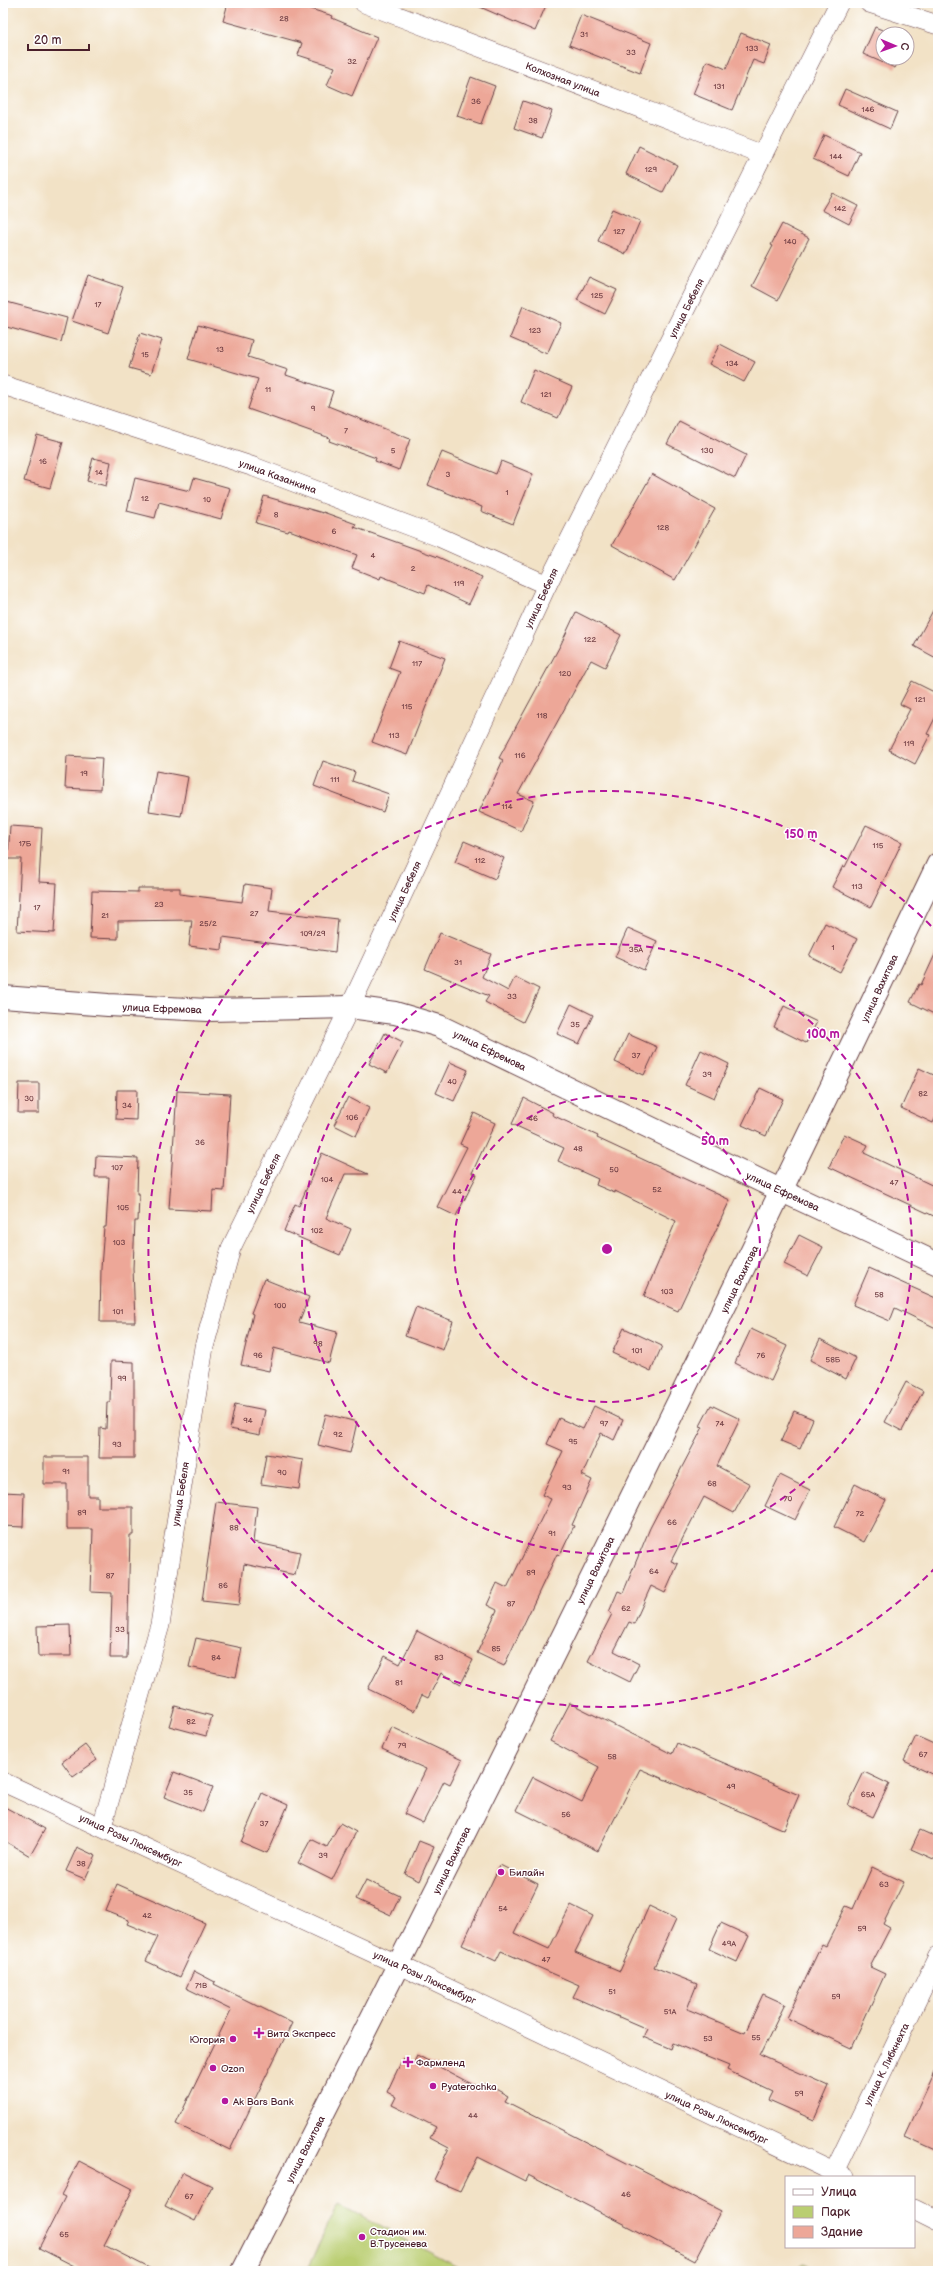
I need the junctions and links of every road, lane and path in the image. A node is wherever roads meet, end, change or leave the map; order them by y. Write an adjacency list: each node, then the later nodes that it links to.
1 (364, 3): 5 (street, Колхозная улица)
2 (839, 3): 5 (street, улица Бебеля)
3 (869, 3): 4 (street)
4 (938, 25)
5 (762, 155): 7 (street, улица Бебеля)
6 (3, 385): 7 (street, улица Казанкина)
7 (546, 585): 10 (street, улица Бебеля)
8 (938, 864): 11 (main road, улица Вахитова)
9 (3, 997): 10 (main road, улица Ефремова)
10 (350, 1007): 11 (main road, улица Ефремова); 14 (street, улица Бебеля)
11 (782, 1191): 12 (main road, улица Ефремова); 16 (main road, улица Вахитова)
12 (938, 1264)
13 (3, 1782): 14 (street, улица Розы Люксембург)
14 (102, 1826): 16 (street, улица Розы Люксембург)
15 (938, 1956): 17 (street, улица К. Либкнехта)
16 (399, 1965): 17 (street, улица Розы Люксембург); 20 (main road, улица Вахитова)
17 (839, 2175)
18 (915, 2210): 19 (street)
19 (938, 2221)
20 (243, 2271)

